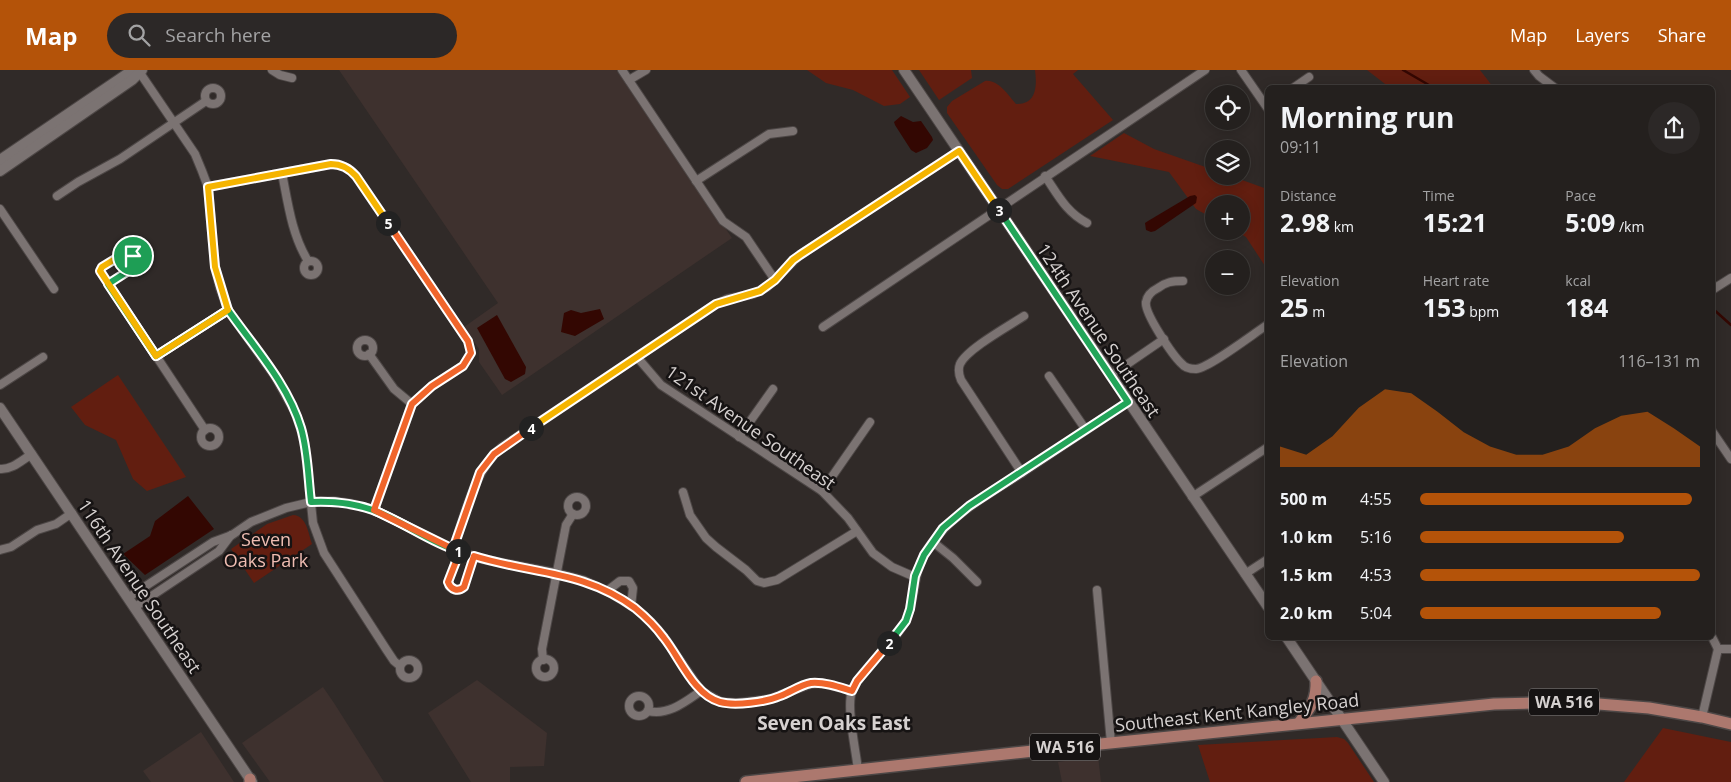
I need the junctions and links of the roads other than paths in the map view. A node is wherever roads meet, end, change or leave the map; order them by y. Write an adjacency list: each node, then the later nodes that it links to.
1 (272, 70): 10 (street)
2 (622, 70): 11 (street)
3 (646, 70): 11 (street)
4 (904, 70): 18 (street, 124th Avenue Southeast)
5 (1205, 70): 22 (street)
6 (1241, 70): 15 (street)
7 (1534, 70): 13 (street)
8 (140, 71): 16 (street); 19 (street); 20 (street)
9 (1309, 77): 12 (street)
10 (292, 78)
11 (628, 80): 23 (street)
12 (1297, 85)
13 (1551, 85)
14 (206, 101): 16 (street)
15 (1265, 104)
16 (174, 122): 24 (street); 25 (street)
17 (793, 131): 23 (street)
18 (959, 151): 26 (street, 124th Avenue Southeast); 31 (street)
19 (0, 160)
20 (0, 171)
21 (282, 173): 24 (street); 29 (street); 50 (street)
22 (1045, 176): 26 (street); 28 (street)
23 (696, 181): 31 (street)
24 (208, 187): 36 (street)
25 (57, 196)
26 (998, 208): 39 (street); 46 (street, 124th Avenue Southeast)
27 (0, 209): 35 (street)
28 (1088, 222)
29 (308, 261)
30 (1731, 278): 34 (street)
31 (775, 280): 44 (street)
32 (1183, 281): 40 (street)
33 (108, 284): 33 (street); 42 (street)
34 (1715, 288)
35 (54, 289)
36 (228, 310): 42 (street); 65 (street)
37 (1024, 316): 61 (street)
38 (1265, 325): 40 (street)
39 (823, 327)
40 (1164, 339): 46 (street)
41 (369, 354): 50 (street)
42 (156, 356): 53 (street)
43 (43, 357): 47 (street)
44 (638, 357): 56 (street, 121st Avenue Southeast); 73 (street)
45 (1049, 376): 54 (street)
46 (1110, 376): 49 (street, 124th Avenue Southeast)
47 (0, 386)
48 (774, 389): 56 (street)
49 (1128, 402): 54 (street); 64 (street, 124th Avenue Southeast)
50 (412, 404): 66 (street)
51 (0, 408): 58 (street, 116th Avenue Southeast)
52 (870, 422): 63 (street)
53 (205, 430)
54 (1086, 430): 61 (street)
55 (1715, 435): 59 (street)
56 (739, 436): 63 (street, 121st Avenue Southeast)
57 (1265, 449): 64 (street)
58 (32, 454): 60 (street); 67 (street, 116th Avenue Southeast)
59 (1731, 459)
60 (0, 468)
61 (1022, 472): 71 (street)
62 (683, 492): 69 (street)
63 (822, 492): 69 (street, 121st Avenue Southeast)
64 (1192, 497): 77 (street, 124th Avenue Southeast)
65 (311, 502): 66 (street); 70 (street); 91 (street)
66 (374, 510): 73 (street)
67 (72, 513): 72 (street); 82 (street, 116th Avenue Southeast)
68 (572, 514): 76 (street)
69 (857, 531): 78 (street, 121st Avenue Southeast)
70 (232, 535): 82 (street); 85 (street)
71 (933, 542): 78 (street); 79 (street)
72 (0, 550)
73 (456, 550): 74 (street); 74 (street)
74 (474, 556): 76 (street)
75 (1265, 561): 77 (street)
76 (556, 573): 81 (street); 90 (street)
77 (1245, 574): 83 (street, 124th Avenue Southeast)
78 (915, 576): 94 (street)
79 (977, 582)
80 (1097, 590): 100 (street)
81 (607, 591): 84 (street); 84 (street)
82 (129, 597): 85 (street, 116th Avenue Southeast)
83 (1265, 603)
84 (631, 606): 93 (street)
85 (135, 607): 102 (street, 116th Avenue Southeast)
86 (1288, 640): 92 (street)
87 (1714, 640): 88 (street)
88 (1718, 648): 89 (street); 96 (street)
89 (1731, 649)
90 (543, 660)
91 (400, 666)
92 (1316, 681): 97 (street); 98 (main road)
93 (701, 691): 94 (street); 95 (street)
94 (852, 691): 101 (street)
95 (648, 711)
96 (1702, 717): 97 (main road, Southeast Kent Kangley Road / WA 516); 99 (main road, Southeast Kent Kangley Road / WA 516)
97 (1341, 719): 98 (main road, Southeast Kent Kangley Road / WA 516); 104 (street)
98 (1299, 724): 100 (main road, Southeast Kent Kangley Road / WA 516)
99 (1731, 724)
100 (1111, 743): 101 (main road, Southeast Kent Kangley Road / WA 516)
101 (858, 770): 103 (main road, Southeast Kent Kangley Road / WA 516)
102 (251, 781)
103 (746, 782)
104 (1384, 782)

